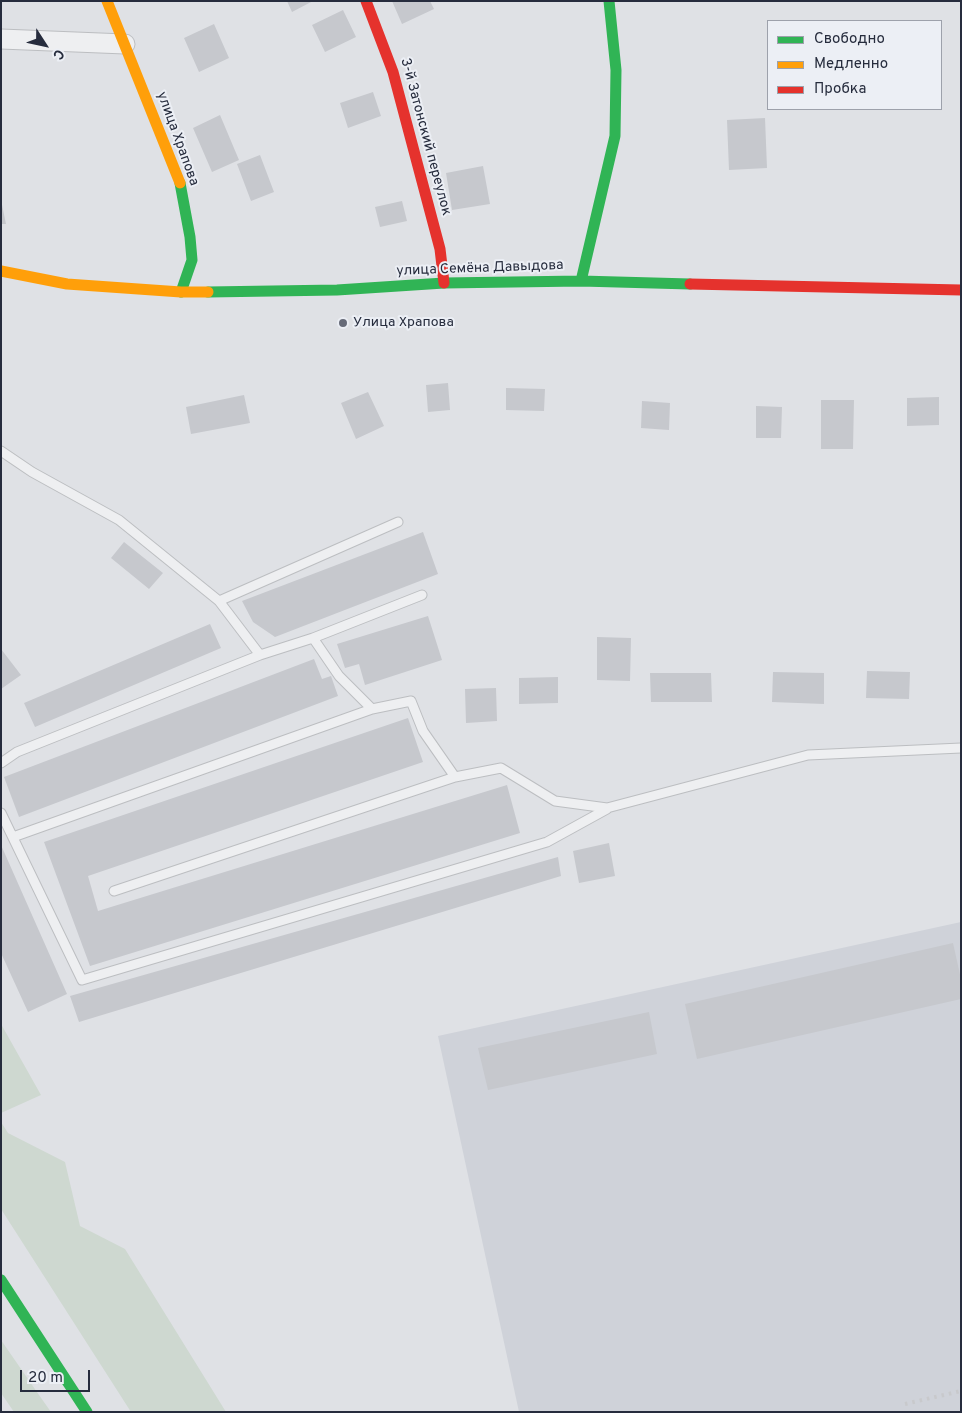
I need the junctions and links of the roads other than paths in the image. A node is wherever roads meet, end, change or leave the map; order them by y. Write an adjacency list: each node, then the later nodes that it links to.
1 (107, 1): 5 (street, улица Храпова)
2 (366, 1): 8 (street, 3-й Затонский переулок)
3 (609, 1): 7 (street)
4 (1, 39): 5 (street)
5 (125, 44): 10 (street, улица Храпова)
6 (1, 271): 10 (street, улица Семёна Давыдова)
7 (582, 281): 8 (street, улица Семёна Давыдова); 9 (street, улица Семёна Давыдова)
8 (444, 283): 10 (street, улица Семёна Давыдова)
9 (961, 290)
10 (181, 292)
11 (1, 451): 14 (lane)
12 (398, 522): 14 (lane)
13 (422, 596): 15 (lane)
14 (219, 601): 16 (lane)
15 (312, 638): 16 (lane); 17 (lane)
16 (260, 655): 19 (lane)
17 (372, 709): 20 (lane); 23 (lane)
18 (961, 748): 21 (lane)
19 (1, 762)
20 (455, 777): 21 (lane); 24 (lane)
21 (607, 808): 23 (lane)
22 (1, 813): 23 (lane)
23 (13, 837)
24 (114, 891)
25 (1, 1280): 26 (street)
26 (87, 1412)

